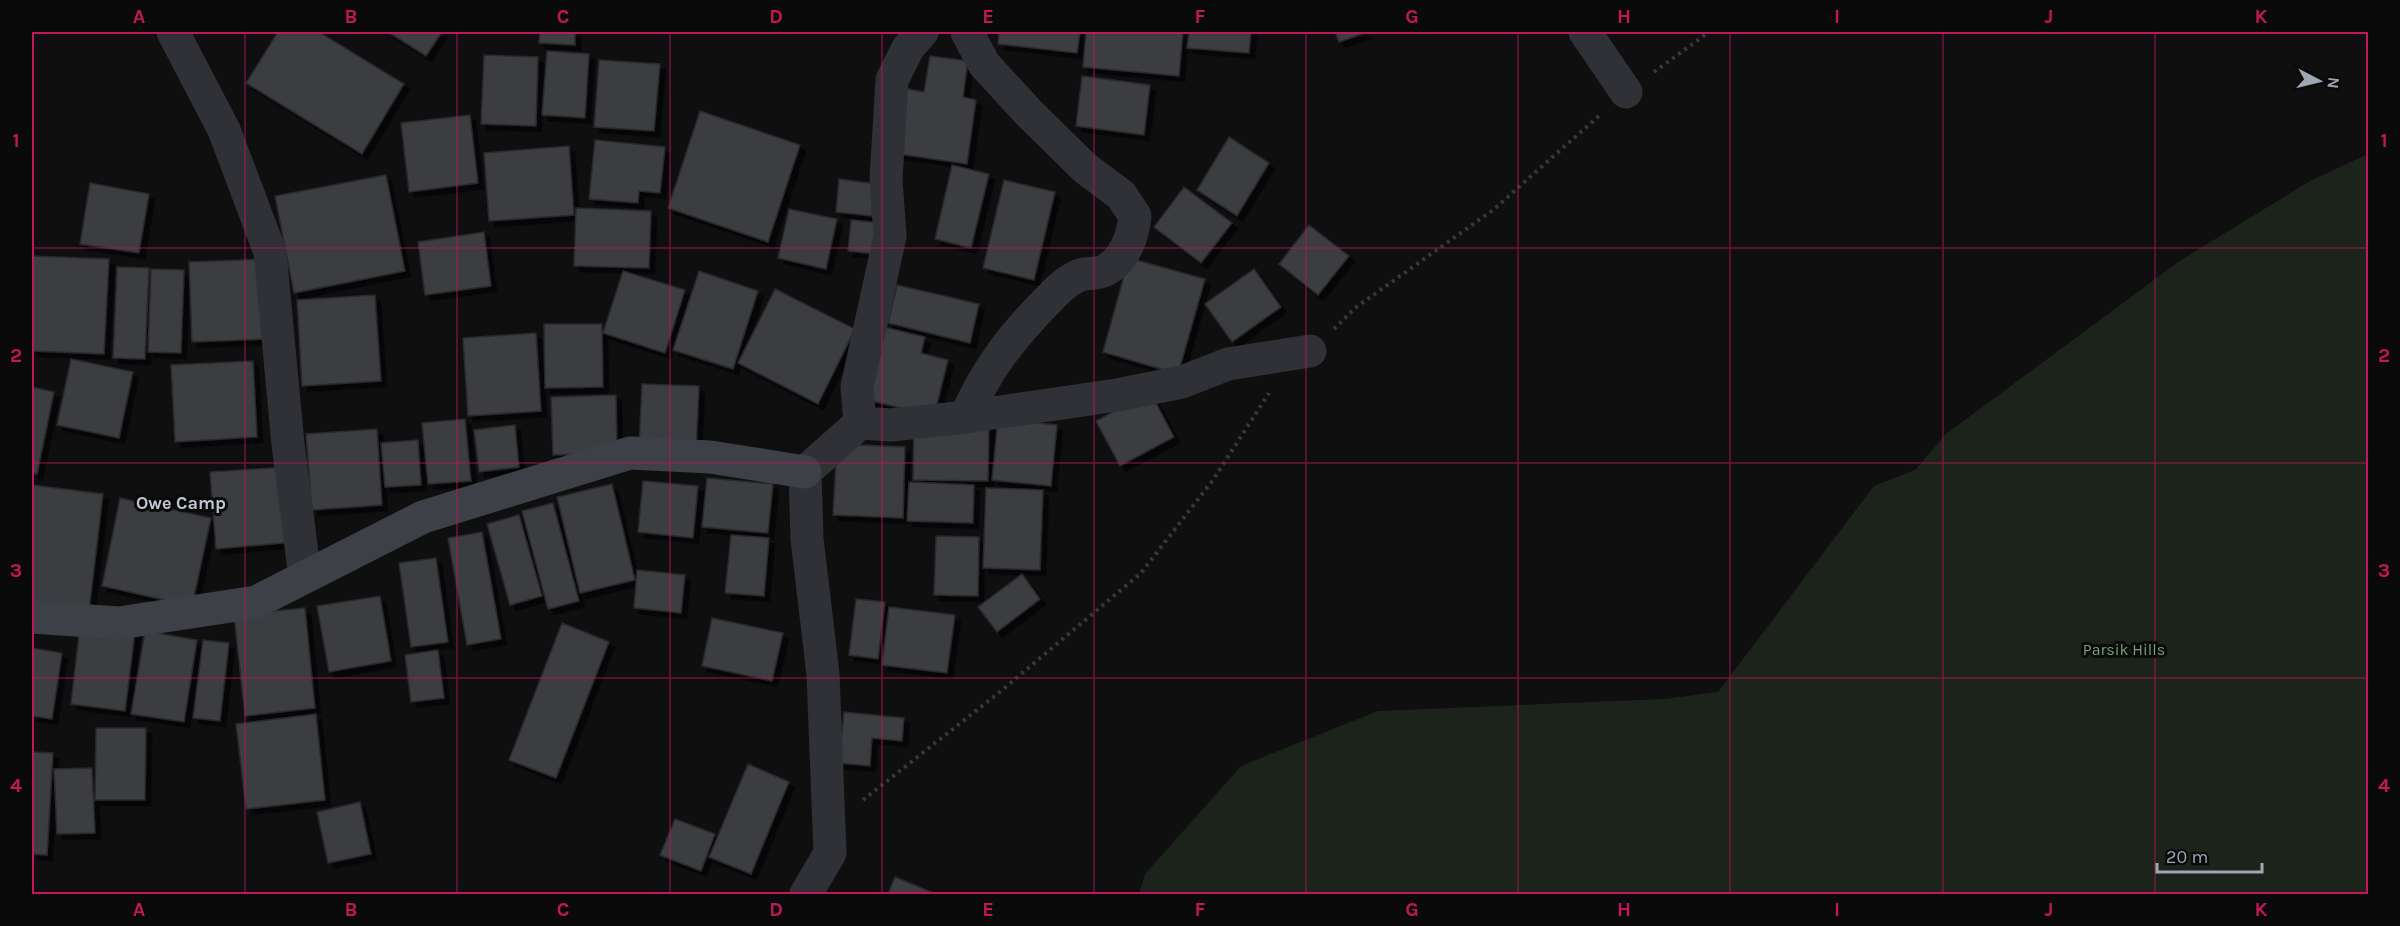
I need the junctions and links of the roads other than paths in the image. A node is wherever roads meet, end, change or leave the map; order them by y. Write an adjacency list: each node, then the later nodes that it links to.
1 (173, 32): 10 (street)
2 (967, 32): 7 (street)
3 (1585, 32): 5 (street)
4 (915, 40): 8 (street)
5 (1626, 92)
6 (1310, 351): 7 (street)
7 (966, 417): 8 (street)
8 (860, 423): 9 (street)
9 (805, 472): 10 (street); 12 (street)
10 (304, 577): 11 (street)
11 (32, 617)
12 (806, 894)

